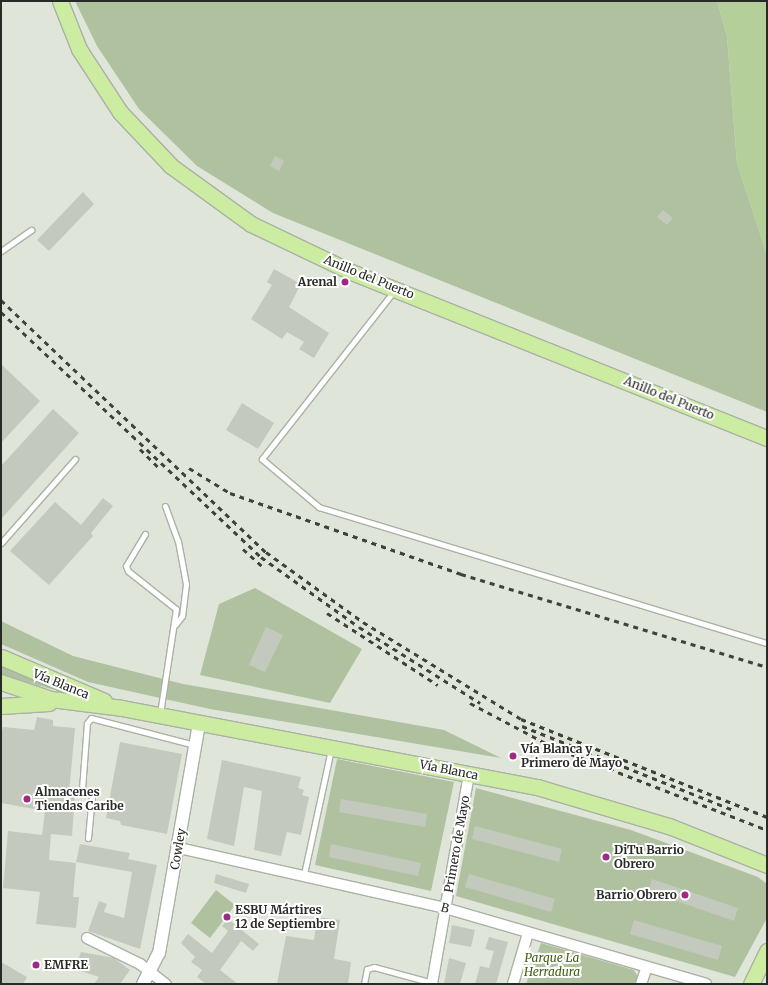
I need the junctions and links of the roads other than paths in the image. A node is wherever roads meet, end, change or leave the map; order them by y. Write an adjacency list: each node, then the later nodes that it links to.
1 (60, 1): 4 (main road, Anillo del Puerto)
2 (30, 230): 3 (lane)
3 (1, 252)
4 (396, 289): 5 (main road, Anillo del Puerto); 11 (lane)
5 (767, 438)
6 (75, 458): 9 (lane)
7 (165, 506): 10 (lane)
8 (145, 534): 10 (lane)
9 (1, 543)
10 (174, 626): 17 (lane)
11 (767, 643)
12 (1, 657): 16 (main road, Vía Blanca)
13 (1, 682): 14 (main road, Vía Blanca)
14 (70, 703): 15 (main road); 16 (main road, Vía Blanca)
15 (1, 706)
16 (122, 708): 17 (main road, Vía Blanca)
17 (160, 716): 18 (main road, Vía Blanca)
18 (200, 724): 19 (street, Cowley); 20 (main road, Vía Blanca)
19 (196, 745): 22 (lane); 23 (street, Cowley)
20 (331, 748): 21 (main road, Vía Blanca); 27 (lane)
21 (469, 774): 24 (main road, Vía Blanca); 28 (street, Primero de Mayo)
22 (88, 838)
23 (179, 848): 27 (street, B); 33 (street, Cowley)
24 (753, 859): 25 (main road, Vía Blanca); 26 (main road)
25 (767, 865)
26 (767, 869)
27 (304, 874): 28 (street, B)
28 (446, 908): 29 (street, B); 37 (street, Primero de Mayo)
29 (528, 933): 32 (street, B); 38 (street)
30 (87, 938): 33 (street)
31 (767, 951): 41 (main road)
32 (647, 967): 39 (street); 40 (street, B)
33 (151, 972): 34 (street, Cowley); 35 (street)
34 (143, 984)
35 (166, 984)
36 (364, 984): 37 (lane)
37 (433, 984)
38 (513, 984)
39 (641, 984)
40 (706, 984)
41 (751, 984)

